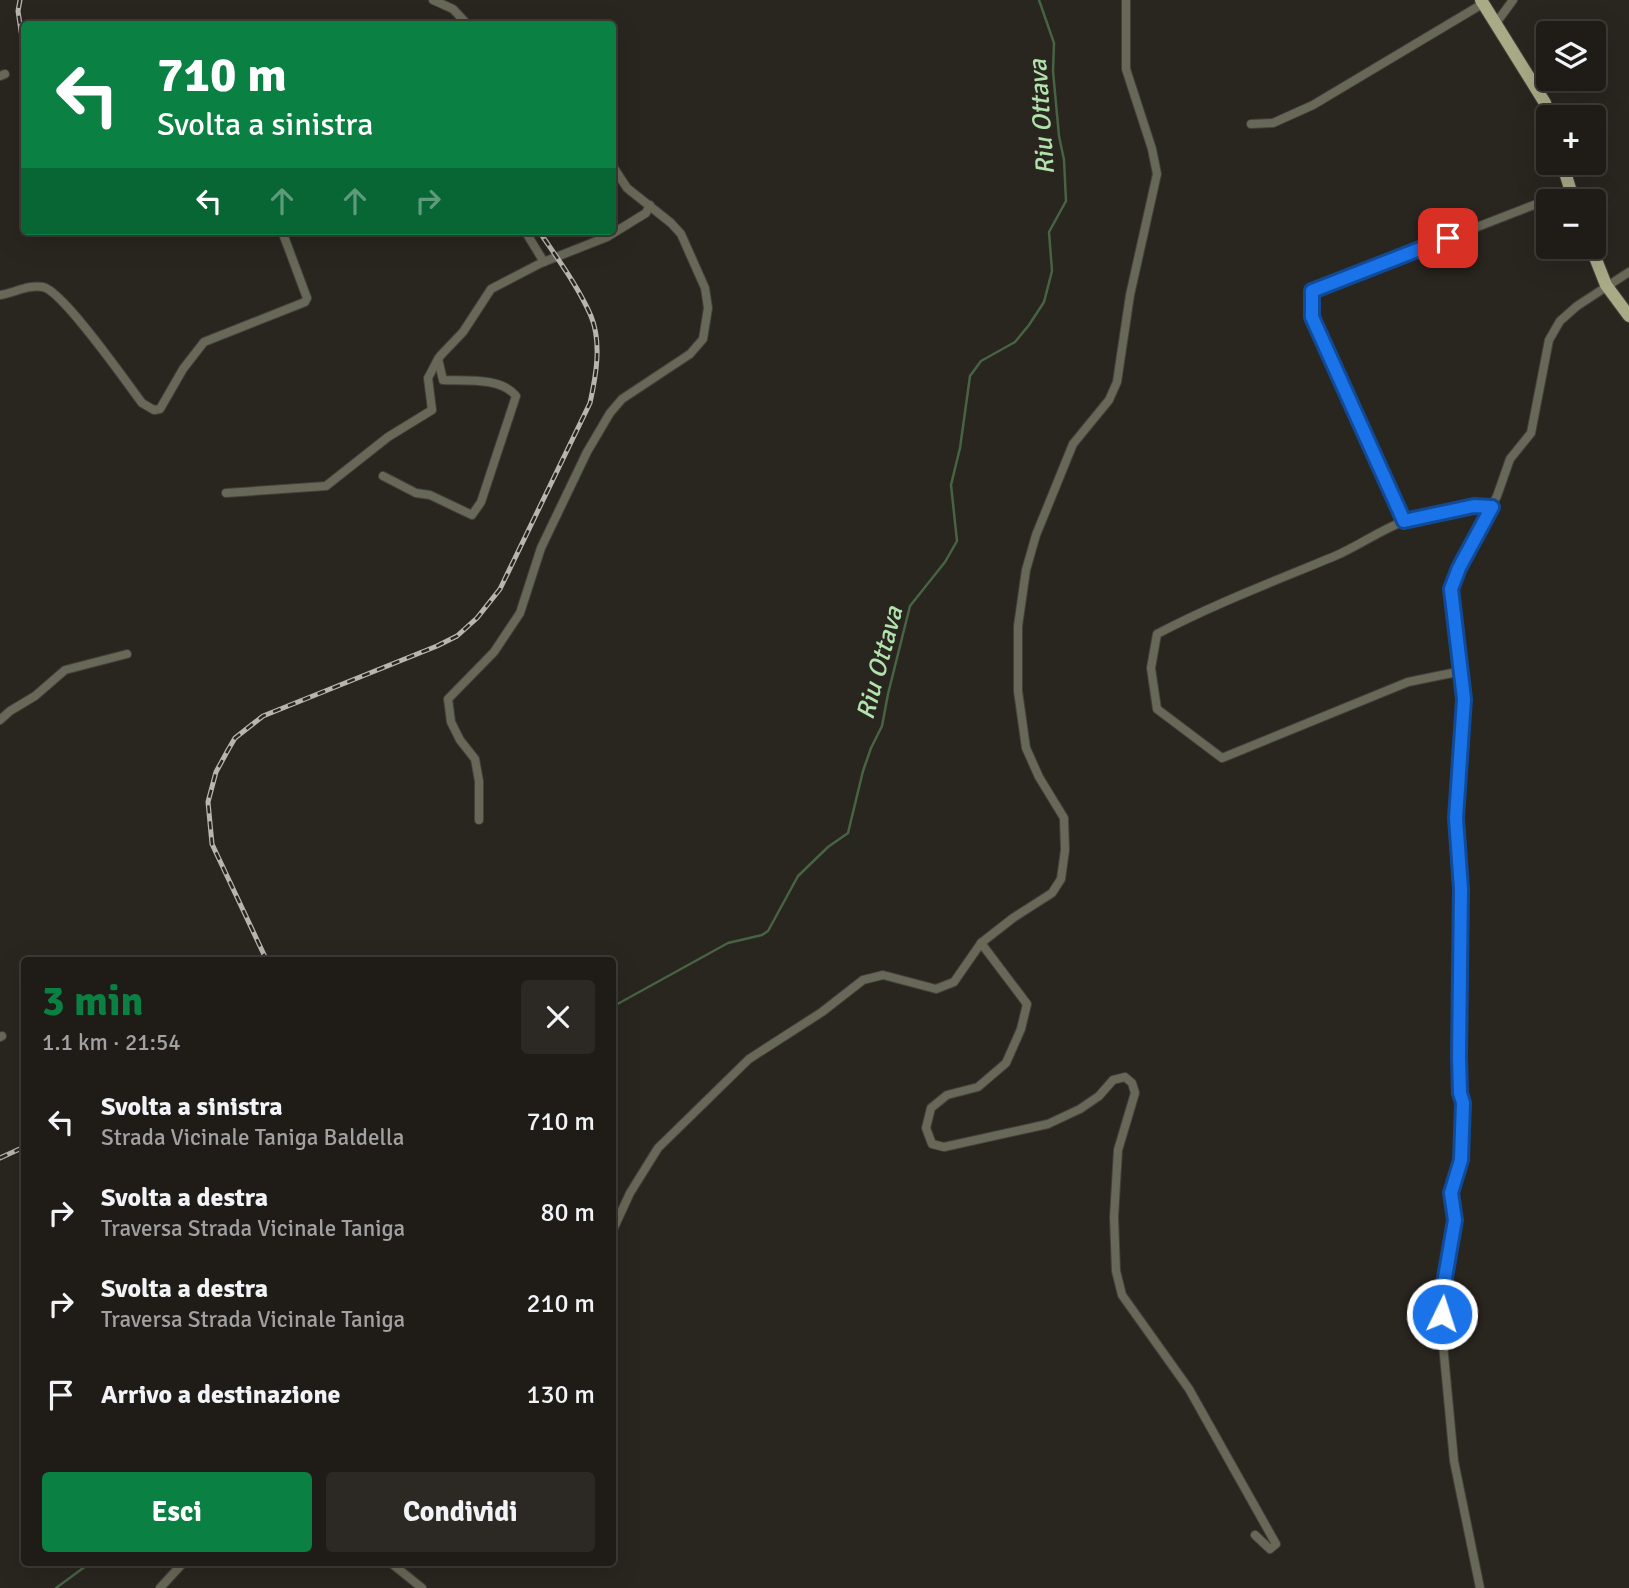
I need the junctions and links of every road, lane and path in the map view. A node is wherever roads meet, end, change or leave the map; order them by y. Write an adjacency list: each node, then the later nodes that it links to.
1 (433, 0): 5 (street)
2 (1126, 0): 34 (street)
3 (1514, 0): 6 (street)
4 (1482, 2): 6 (main road); 8 (street)
5 (464, 21)
6 (1496, 23): 7 (main road)
7 (1546, 105)
8 (1251, 124)
9 (616, 171): 10 (street)
10 (650, 205): 12 (street); 33 (street)
11 (1536, 209): 29 (street)
12 (616, 231)
13 (283, 235): 21 (street)
14 (527, 235): 17 (street)
15 (610, 235): 17 (street)
16 (1596, 259): 18 (main road)
17 (544, 262): 25 (street)
18 (1597, 263): 20 (main road); 22 (street)
19 (1629, 272): 20 (street)
20 (1606, 285): 22 (street); 23 (main road)
21 (0, 295)
22 (1585, 301): 23 (street); 28 (street)
23 (1618, 302): 24 (main road)
24 (1629, 316)
25 (438, 359): 26 (street); 27 (street)
26 (383, 477)
27 (226, 493)
28 (1492, 507): 29 (street); 31 (street)
29 (1404, 521): 31 (street)
30 (127, 654): 32 (street)
31 (1462, 671): 41 (street)
32 (0, 720)
33 (479, 820)
34 (981, 943): 35 (street); 36 (street)
35 (616, 1224)
36 (1255, 1535)
37 (180, 1566): 39 (street)
38 (395, 1566): 40 (street)
39 (160, 1588)
40 (422, 1588)
41 (1480, 1588)

